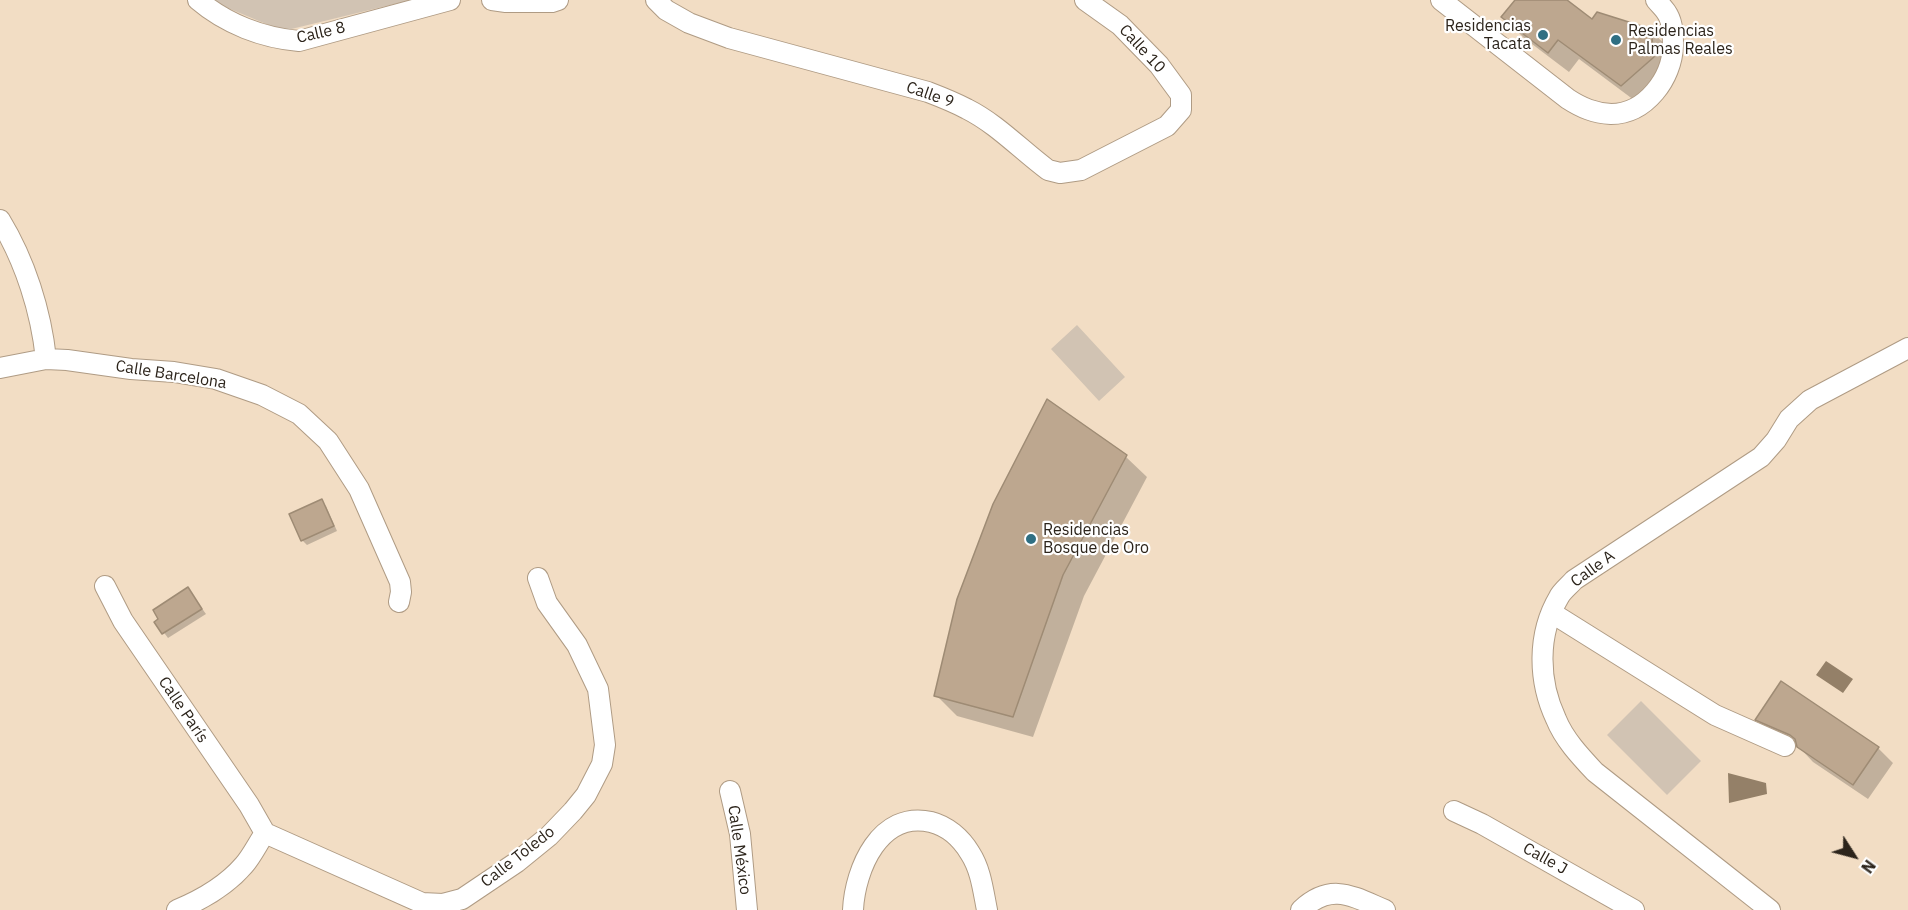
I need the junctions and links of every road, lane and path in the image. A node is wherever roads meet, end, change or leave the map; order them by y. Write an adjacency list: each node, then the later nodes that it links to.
1 (198, 0): 2 (street, Calle 8)
2 (450, 0)
3 (492, 0): 4 (street)
4 (558, 0)
5 (656, 0): 9 (street, Calle 9)
6 (1085, 0): 9 (street, Calle 10)
7 (1441, 0): 8 (street)
8 (1656, 0)
9 (1181, 110)
10 (0, 220): 12 (street)
11 (1908, 348): 17 (street, Calle A)
12 (46, 359): 13 (street, Calle Barcelona); 16 (street, Calle Barcelona)
13 (0, 368)
14 (538, 578): 21 (street, Calle Toledo)
15 (105, 586): 21 (street, Calle París)
16 (399, 602)
17 (1552, 613): 18 (street); 29 (street, Calle A)
18 (1785, 746)
19 (730, 791): 23 (street, Calle México)
20 (1454, 811): 28 (street, Calle J)
21 (265, 833): 22 (street)
22 (177, 910)
23 (747, 910)
24 (853, 910): 25 (street)
25 (987, 910)
26 (1301, 910): 27 (street)
27 (1385, 910)
28 (1634, 910)
29 (1770, 910)

